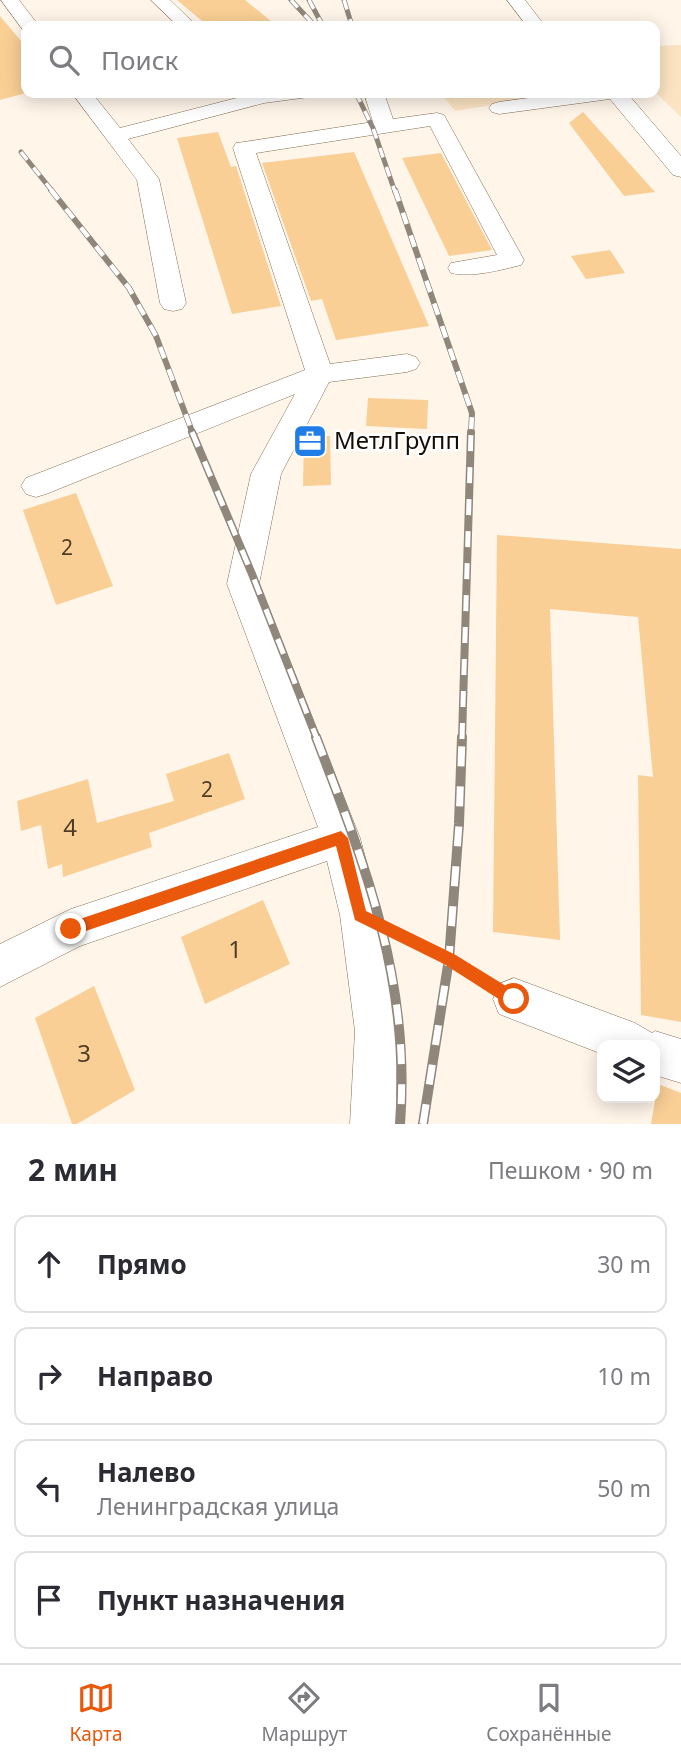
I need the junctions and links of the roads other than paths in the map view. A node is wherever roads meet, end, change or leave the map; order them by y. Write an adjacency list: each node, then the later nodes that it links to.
1 (10, 0): 4 (street)
2 (160, 0): 5 (street)
3 (516, 0): 6 (street)
4 (26, 21)
5 (183, 21)
6 (532, 21)
7 (86, 98): 14 (street)
8 (250, 98): 14 (street)
9 (375, 98): 13 (street)
10 (572, 98): 12 (street)
11 (620, 98): 15 (street)
12 (499, 108)
13 (386, 127): 16 (street); 19 (street)
14 (115, 136): 17 (street)
15 (681, 170)
16 (460, 268)
17 (173, 303)
18 (407, 363): 19 (street)
19 (320, 374): 20 (street); 21 (street)
20 (36, 486)
21 (341, 838): 22 (street); 27 (street)
22 (0, 966)
23 (514, 999): 24 (street)
24 (622, 1040)
25 (660, 1054): 26 (street)
26 (681, 1061)
27 (373, 1124)

